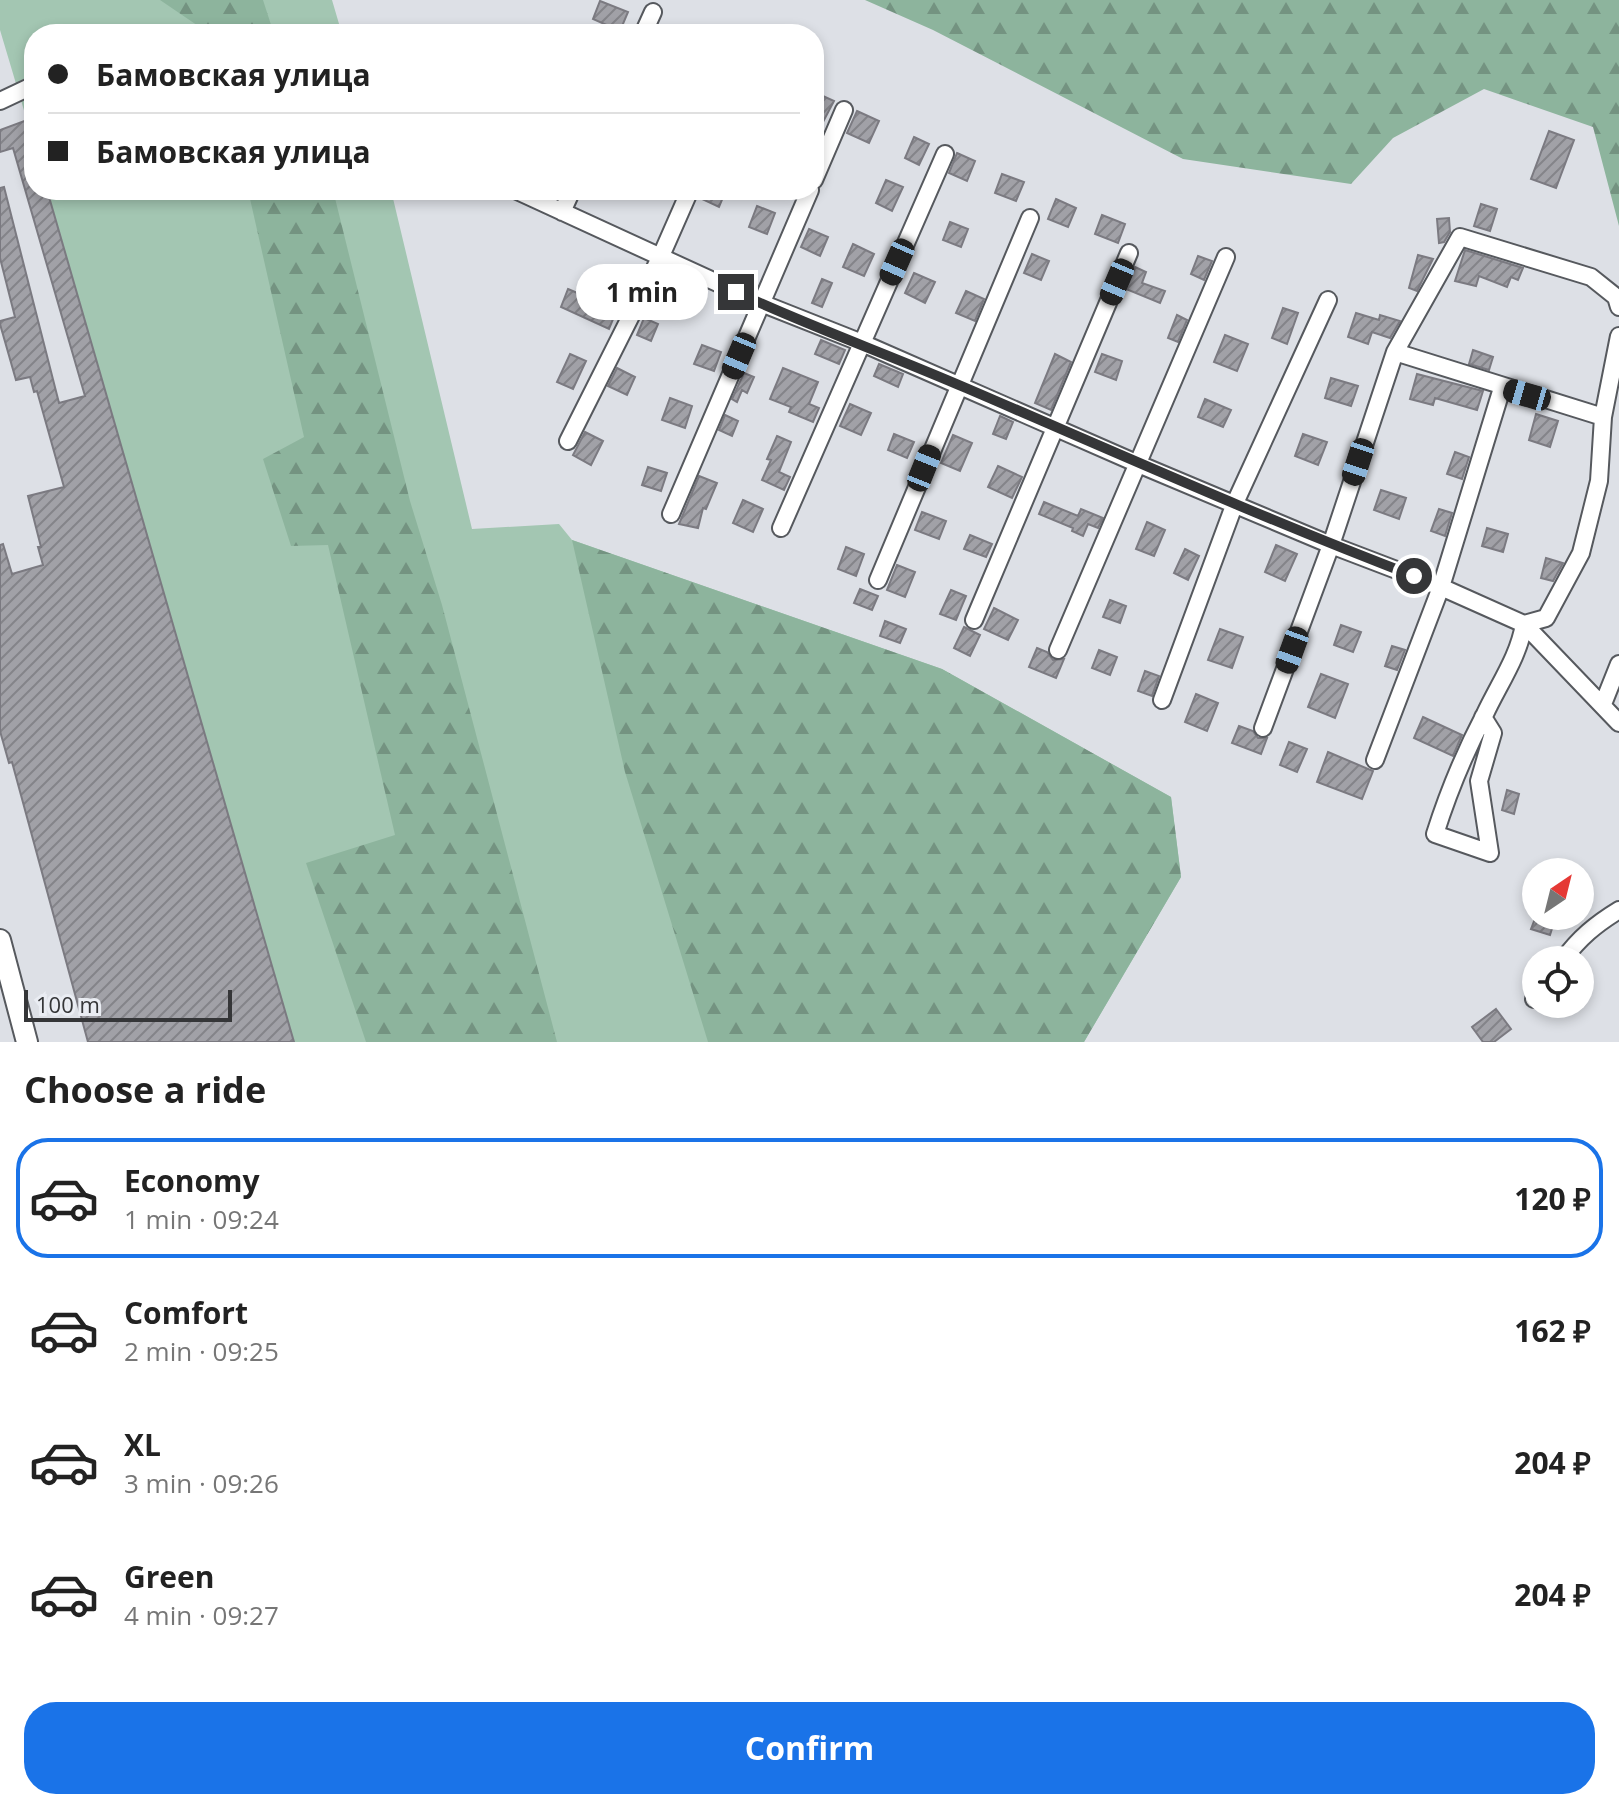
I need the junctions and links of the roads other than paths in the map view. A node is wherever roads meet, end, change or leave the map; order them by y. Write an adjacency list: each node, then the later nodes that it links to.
1 (653, 12): 2 (street)
2 (648, 24)
3 (24, 90): 4 (street)
4 (0, 101)
5 (844, 110): 7 (street)
6 (945, 154): 21 (street)
7 (824, 157)
8 (536, 200): 12 (street)
9 (567, 200): 12 (street)
10 (686, 200): 15 (street)
11 (806, 200): 18 (street)
12 (562, 212): 15 (street)
13 (1030, 218): 23 (street)
14 (1129, 253): 26 (street)
15 (661, 256): 18 (street); 27 (street)
16 (1226, 257): 28 (street)
17 (1328, 300): 29 (street)
18 (761, 303): 21 (street); 30 (street)
19 (1619, 307): 22 (street)
20 (1619, 336): 25 (street)
21 (862, 343): 23 (street); 31 (street)
22 (1395, 352): 24 (street); 32 (street)
23 (958, 384): 26 (street); 33 (street)
24 (1502, 388): 25 (street); 34 (street)
25 (1603, 417): 36 (street)
26 (1057, 427): 28 (street); 35 (street)
27 (568, 441)
28 (1136, 463): 29 (street); 37 (street)
29 (1235, 503): 32 (street); 39 (street)
30 (671, 514)
31 (781, 528)
32 (1331, 545): 34 (street); 43 (street)
33 (878, 580)
34 (1441, 587): 36 (street); 44 (street)
35 (974, 620)
36 (1524, 624): 40 (street); 41 (street)
37 (1058, 650)
38 (1619, 664): 40 (street)
39 (1162, 700)
40 (1603, 704): 42 (street)
41 (1483, 717): 41 (street)
42 (1619, 723)
43 (1263, 728)
44 (1375, 760)
45 (1619, 910): 47 (street)
46 (0, 940): 48 (main road)
47 (1574, 946)
48 (27, 1042)

